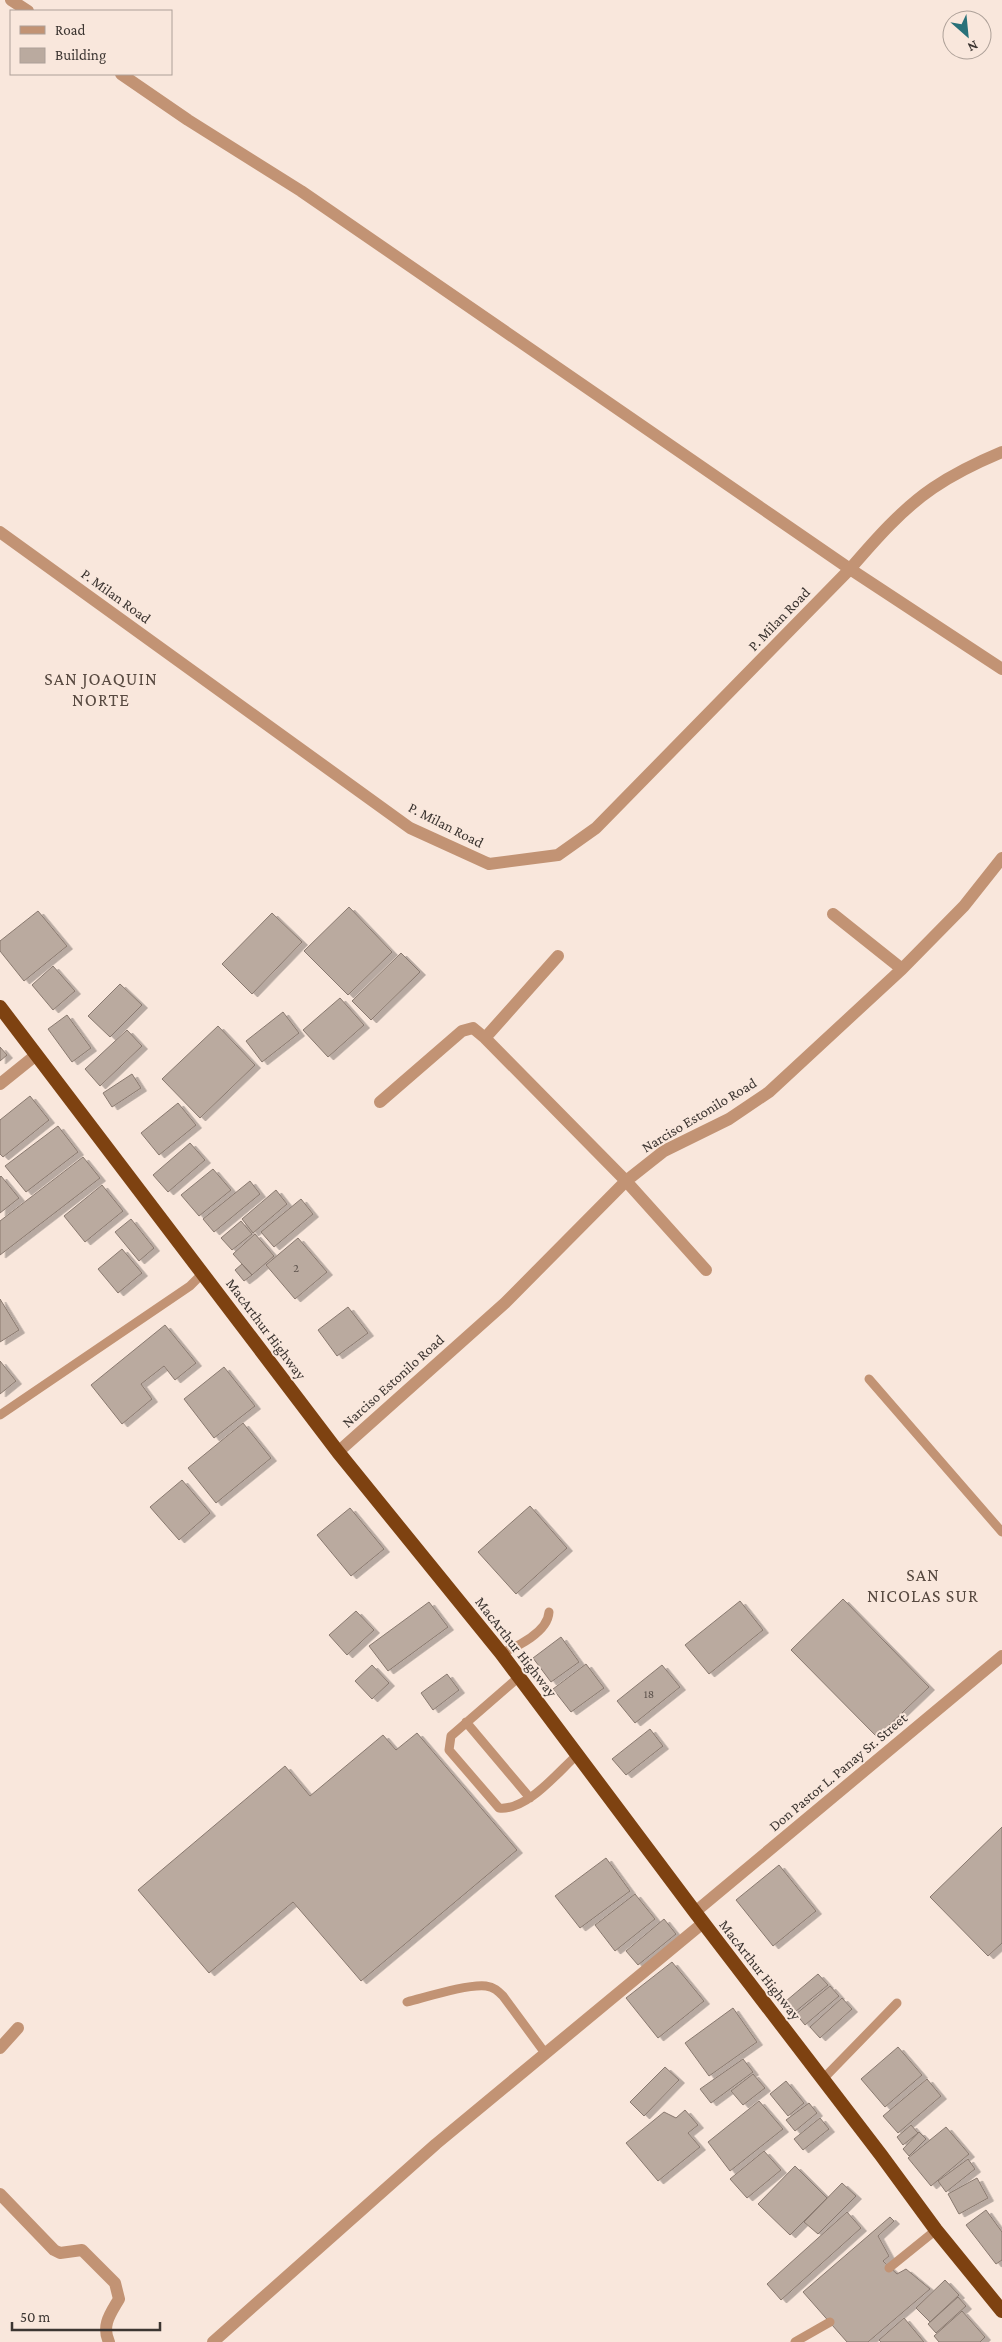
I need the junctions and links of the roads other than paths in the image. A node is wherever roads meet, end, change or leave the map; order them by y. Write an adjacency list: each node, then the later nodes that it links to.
1 (11, 0): 2 (street)
2 (26, 10)
3 (123, 75): 6 (street)
4 (1002, 452): 6 (street, P. Milan Road)
5 (0, 532): 6 (street, P. Milan Road)
6 (850, 569): 7 (street)
7 (1002, 669)
8 (1002, 858): 11 (street, Narciso Estonilo Road)
9 (833, 914): 11 (street)
10 (558, 956): 13 (street)
11 (902, 969): 17 (street, Narciso Estonilo Road)
12 (0, 1007): 14 (highway, MacArthur Highway)
13 (485, 1038): 16 (street); 17 (street)
14 (36, 1055): 15 (street); 19 (highway, MacArthur Highway)
15 (0, 1084)
16 (380, 1102)
17 (626, 1181): 18 (street); 22 (street, Narciso Estonilo Road)
18 (706, 1270)
19 (203, 1273): 21 (lane); 22 (highway, MacArthur Highway)
20 (869, 1379): 23 (lane)
21 (0, 1415)
22 (338, 1452): 25 (highway, MacArthur Highway)
23 (1002, 1532)
24 (548, 1612): 25 (lane)
25 (501, 1653): 27 (highway, MacArthur Highway)
26 (1002, 1656): 31 (street, Don Pastor L. Panay Sr. Street)
27 (519, 1677): 28 (lane); 29 (highway, MacArthur Highway)
28 (466, 1722): 30 (lane); 30 (lane)
29 (577, 1755): 30 (lane); 31 (highway, MacArthur Highway)
30 (530, 1798)
31 (699, 1917): 36 (street, Don Pastor L. Panay Sr. Street); 37 (highway, MacArthur Highway)
32 (407, 2002): 36 (lane)
33 (897, 2003): 37 (lane)
34 (18, 2028): 35 (street)
35 (0, 2048)
36 (546, 2053): 44 (street, Don Pastor L. Panay Sr. Street)
37 (823, 2079): 39 (highway, MacArthur Highway)
38 (0, 2194): 43 (street)
39 (936, 2230): 40 (lane); 41 (highway, MacArthur Highway)
40 (889, 2268)
41 (1002, 2311)
42 (830, 2322): 45 (lane)
43 (109, 2342)
44 (213, 2342)
45 (795, 2342)

